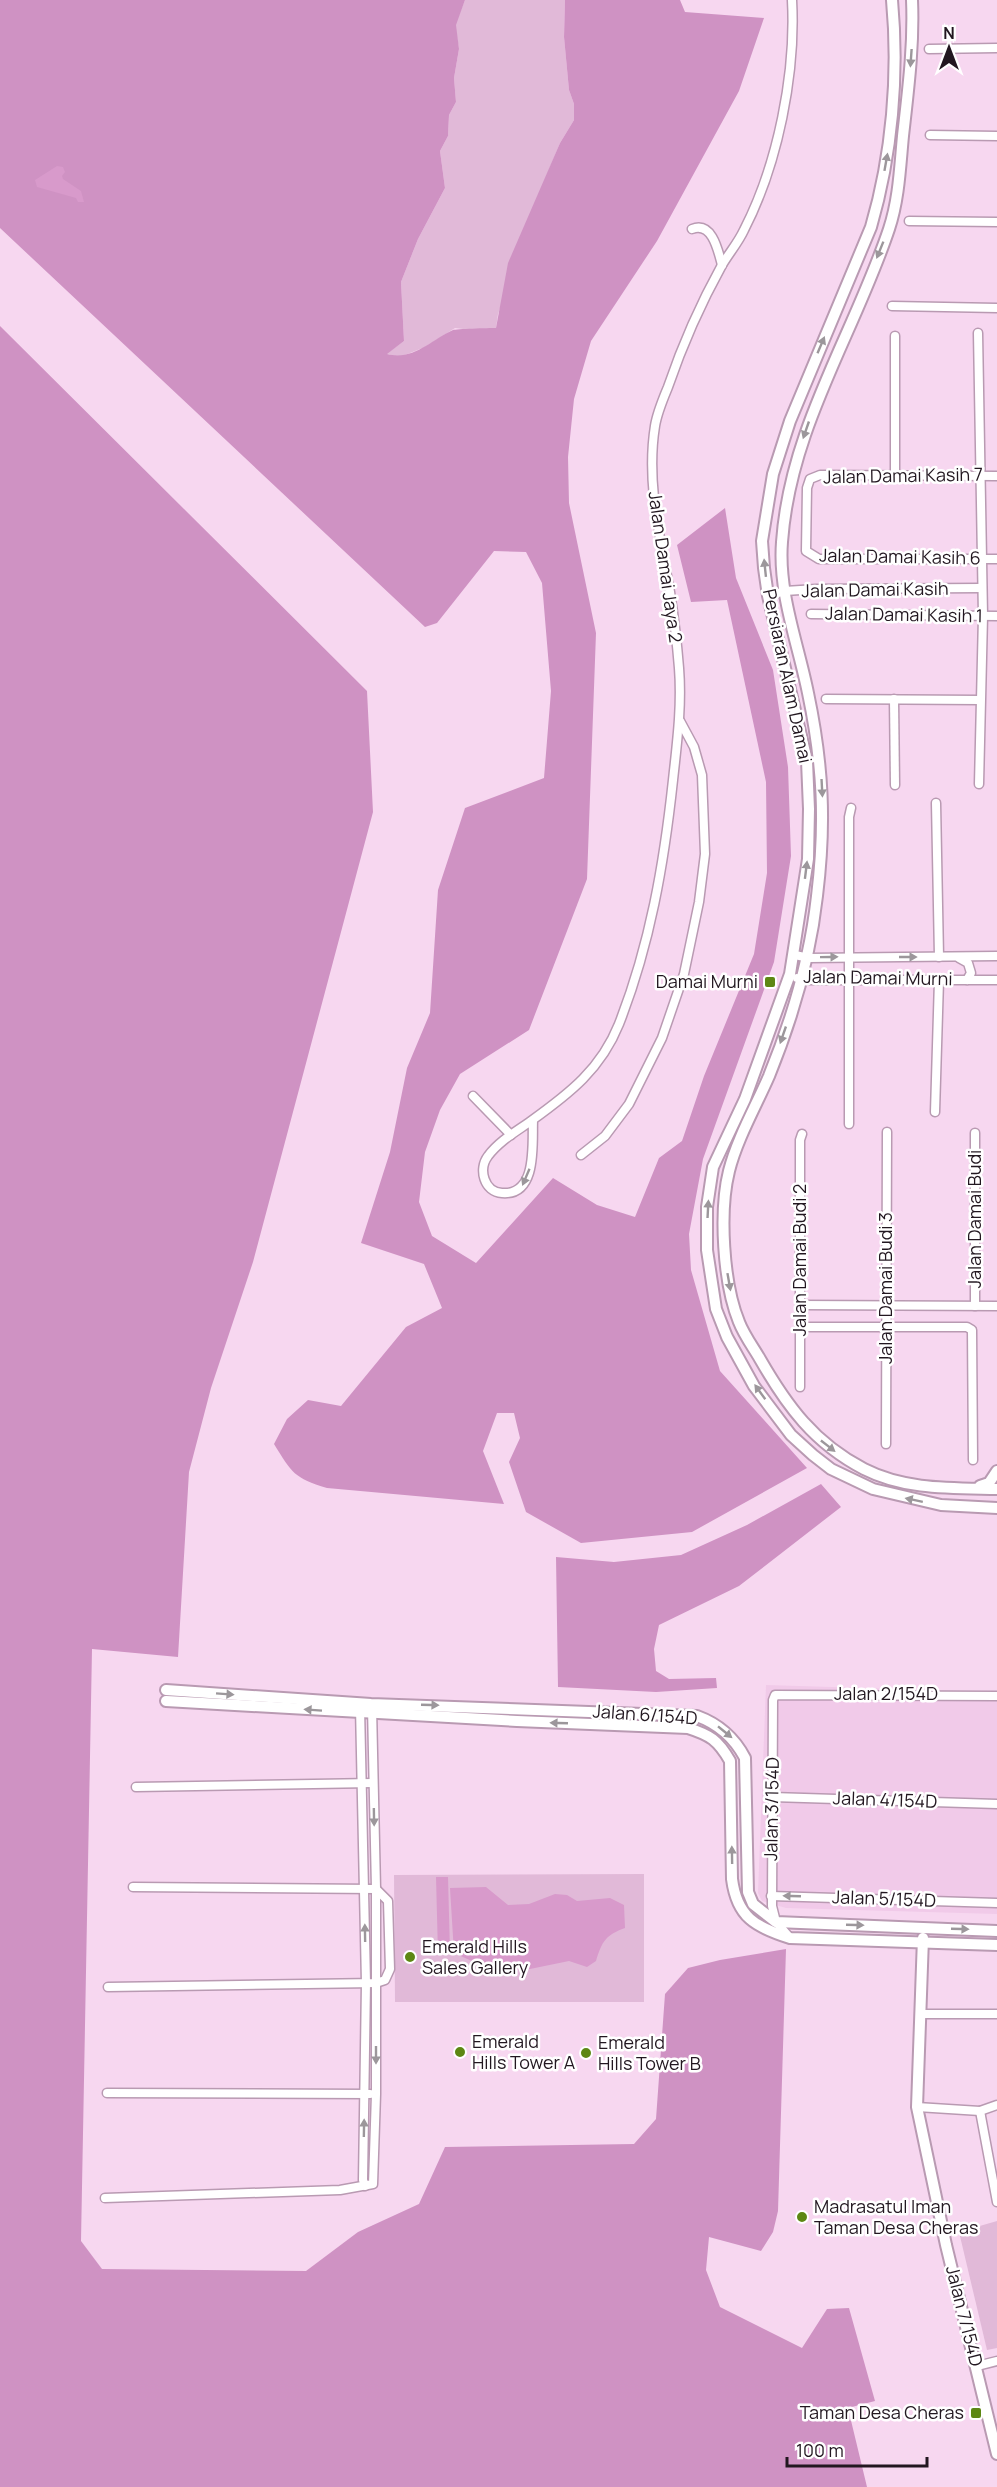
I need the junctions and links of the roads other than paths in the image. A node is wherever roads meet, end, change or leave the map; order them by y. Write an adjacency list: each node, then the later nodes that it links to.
1 (792, 0): 11 (street, Jalan Damai Jaya 2)
2 (892, 0): 24 (street, Persiaran Alam Damai, one-way to 2)
3 (912, 0): 23 (street, Persiaran Alam Damai, one-way to 23)
4 (997, 48): 5 (street)
5 (929, 49)
6 (930, 135): 7 (street)
7 (997, 136)
8 (909, 221): 9 (street)
9 (997, 222)
10 (692, 229): 11 (street)
11 (722, 265): 31 (street, Jalan Damai Jaya 2)
12 (892, 306): 13 (street)
13 (997, 308)
14 (978, 333): 17 (street)
15 (895, 336): 16 (street)
16 (895, 476): 17 (street, Jalan Damai Kasih 7); 19 (street, Jalan Damai Kasih 7)
17 (979, 476): 18 (street, Jalan Damai Kasih 7); 20 (street)
18 (997, 476)
19 (806, 551): 20 (street, Jalan Damai Kasih 6)
20 (981, 559): 21 (street, Jalan Damai Kasih 6); 22 (street)
21 (997, 559)
22 (982, 588): 23 (street, Jalan Damai Kasih); 26 (street)
23 (786, 591): 24 (street, Jalan Damai Kasih); 41 (street, Persiaran Alam Damai, one-way to 41)
24 (768, 596): 36 (street, Persiaran Alam Damai, one-way to 24)
25 (811, 614): 26 (street, Jalan Damai Kasih 1)
26 (983, 616): 27 (street, Jalan Damai Kasih 1); 30 (street)
27 (997, 616)
28 (826, 699): 29 (street)
29 (894, 699): 30 (street); 33 (street)
30 (980, 699): 32 (street)
31 (680, 721): 50 (street, Jalan Damai Jaya 2); 56 (street)
32 (979, 784)
33 (895, 785)
34 (936, 803): 39 (street)
35 (851, 808): 38 (street)
36 (795, 955): 41 (street, Jalan Damai Murni); 42 (street, Persiaran Alam Damai)
37 (997, 956): 40 (street, Jalan Damai Murni)
38 (849, 957): 39 (street, Jalan Damai Murni, one-way to 39); 41 (street, Jalan Damai Murni, one-way to 38); 44 (street)
39 (939, 957): 40 (street, Jalan Damai Murni)
40 (955, 957): 46 (street, Jalan Damai Murni)
41 (808, 958): 43 (street, Persiaran Alam Damai)
42 (790, 975): 43 (street, Jalan Damai Murni); 58 (street, Persiaran Alam Damai, one-way to 42)
43 (803, 980): 44 (street, Jalan Damai Murni); 57 (street, Persiaran Alam Damai, one-way to 57)
44 (850, 980): 45 (street, Jalan Damai Murni); 51 (street)
45 (939, 980): 46 (street, Jalan Damai Murni); 49 (street)
46 (967, 980): 47 (street, Jalan Damai Murni)
47 (997, 980)
48 (473, 1096): 55 (street)
49 (935, 1112)
50 (533, 1120): 55 (street, Jalan Damai Jaya 2); 55 (street, Jalan Damai Jaya 2, one-way to 55)
51 (849, 1124)
52 (887, 1132): 62 (street, Jalan Damai Budi 3)
53 (975, 1133): 60 (street, Jalan Damai Budi)
54 (802, 1134): 59 (street, Jalan Damai Budi 2)
55 (511, 1135)
56 (580, 1155)
57 (725, 1249): 58 (street); 69 (street, Persiaran Alam Damai, one-way to 69)
58 (707, 1250): 71 (street, Persiaran Alam Damai, one-way to 58)
59 (800, 1305): 62 (street); 63 (street, Jalan Damai Budi 2)
60 (975, 1305): 61 (street); 62 (street)
61 (997, 1305)
62 (886, 1306): 64 (street, Jalan Damai Budi 3)
63 (800, 1327): 64 (street); 65 (street, Jalan Damai Budi 2)
64 (886, 1327): 66 (street, Jalan Damai Budi 3); 67 (street)
65 (800, 1387)
66 (886, 1444)
67 (973, 1460)
68 (997, 1471): 69 (street)
69 (971, 1488): 70 (street, Persiaran Alam Damai)
70 (997, 1489)
71 (997, 1508)
72 (166, 1695): 75 (street, Jalan 6/154D)
73 (775, 1695): 74 (street, Jalan 2/154D); 80 (street, Jalan 3/154D)
74 (997, 1696)
75 (360, 1708): 76 (street, Jalan 6/154D); 77 (street)
76 (372, 1709): 78 (street); 87 (street, Jalan 6/154D, one-way to 87); 90 (street, Jalan 6/154D, one-way to 76)
77 (361, 1783): 78 (street); 79 (street); 84 (street)
78 (374, 1783): 83 (street, one-way to 83)
79 (136, 1787)
80 (772, 1797): 81 (street, Jalan 4/154D); 85 (street, Jalan 3/154D)
81 (997, 1804)
82 (133, 1887): 84 (street)
83 (376, 1888): 84 (street); 97 (street); 97 (street)
84 (364, 1889): 96 (street, one-way to 84)
85 (771, 1896): 86 (street, Jalan 5/154D, one-way to 85); 87 (street, Jalan 3/154D)
86 (997, 1903)
87 (776, 1922): 88 (street, one-way to 88); 90 (street)
88 (923, 1928): 89 (street, one-way to 89); 92 (street, Jalan 7/154D)
89 (997, 1930)
90 (790, 1938): 91 (street, Jalan 6/154D)
91 (898, 1942): 92 (street, Jalan 6/154D); 95 (street)
92 (922, 1943): 93 (street, Jalan 6/154D); 95 (street, Jalan 7/154D)
93 (940, 1943): 94 (street, Jalan 6/154D); 95 (street)
94 (997, 1946)
95 (922, 1958): 99 (street, Jalan 7/154D)
96 (366, 1983): 97 (street); 98 (street); 102 (street)
97 (376, 1983): 103 (street, one-way to 103)
98 (108, 1987)
99 (920, 2014): 100 (street); 105 (street, Jalan 7/154D)
100 (997, 2014)
101 (107, 2093): 102 (street)
102 (365, 2094): 103 (street); 107 (street, one-way to 102)
103 (376, 2094): 107 (street)
104 (997, 2105): 106 (street)
105 (917, 2107): 106 (street); 111 (street, Jalan 7/154D)
106 (980, 2111): 109 (street)
107 (365, 2186): 108 (street)
108 (105, 2198)
109 (997, 2202)
110 (997, 2361): 111 (street)
111 (977, 2366): 112 (street, Jalan 7/154D)
112 (996, 2449)

